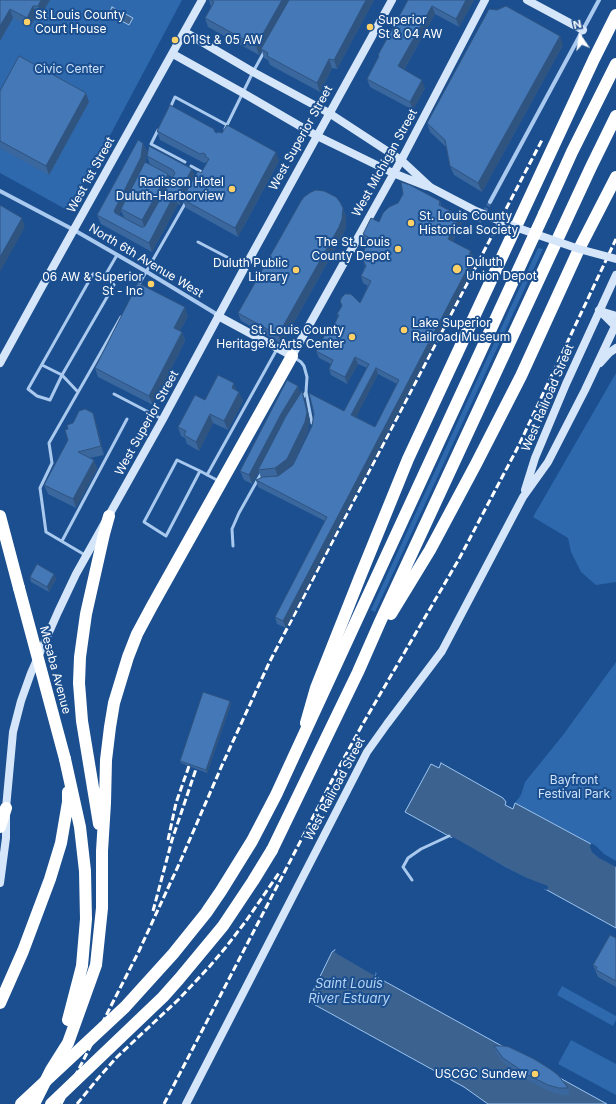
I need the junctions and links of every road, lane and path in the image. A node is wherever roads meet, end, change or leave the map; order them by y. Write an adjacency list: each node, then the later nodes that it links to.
1 (202, 0): 8 (street, West 1st Street)
2 (392, 0): 15 (street, West Superior Street)
3 (485, 0): 23 (street, West Michigan Street)
4 (527, 0): 7 (street)
5 (599, 0): 7 (street)
6 (616, 15): 33 (highway)
7 (583, 30): 32 (street)
8 (185, 32): 10 (street, West 1st Street); 12 (street)
9 (265, 50): 12 (lane)
10 (173, 54): 13 (street); 34 (street, West 1st Street)
11 (616, 64): 76 (highway, bridge)
12 (253, 72): 13 (lane); 15 (street)
13 (243, 93): 18 (lane); 20 (street)
14 (168, 111): 18 (lane)
15 (329, 114): 20 (street, West Superior Street); 23 (street)
16 (616, 116): 75 (highway)
17 (162, 124): 21 (lane)
18 (227, 125): 19 (lane)
19 (224, 132)
20 (317, 136): 26 (street); 39 (street, West Superior Street)
21 (151, 144): 22 (lane); 24 (lane)
22 (150, 152)
23 (401, 160): 26 (street, West Michigan Street); 29 (street)
24 (185, 162)
25 (191, 166): 28 (lane)
26 (393, 173): 29 (street); 51 (street, West Michigan Street)
27 (616, 177): 36 (highway)
28 (199, 178)
29 (430, 187): 33 (street, bridge)
30 (0, 191): 34 (street, North 6th Avenue West)
31 (189, 196): 40 (lane)
32 (490, 202)
33 (515, 227): 36 (street, bridge); 76 (highway, bridge)
34 (74, 230): 37 (street, North 6th Avenue West); 52 (street, West 1st Street)
35 (198, 242): 39 (lane)
36 (579, 249): 38 (street, bridge); 75 (highway)
37 (117, 255): 40 (street, North 6th Avenue West); 41 (lane)
38 (616, 259)
39 (245, 267): 46 (street, West Superior Street)
40 (147, 272): 43 (lane); 46 (street, North 6th Avenue West)
41 (106, 274): 53 (lane); 55 (lane)
42 (616, 275): 44 (street, West Railroad Street)
43 (135, 292)
44 (599, 310): 47 (street); 48 (street); 69 (street, West Railroad Street)
45 (124, 312): 56 (lane)
46 (218, 316): 49 (street); 61 (street, West Superior Street)
47 (616, 316)
48 (616, 326): 54 (street, West Railroad Street)
49 (278, 348): 51 (street); 65 (lane)
50 (616, 348): 54 (street)
51 (292, 356): 57 (lane); 66 (highway)
52 (0, 363)
53 (42, 365): 55 (lane); 55 (lane)
54 (594, 370): 69 (street, West Railroad Street)
55 (62, 375): 56 (lane)
56 (78, 392): 72 (lane)
57 (306, 392): 59 (lane); 62 (lane)
58 (114, 394): 61 (lane)
59 (300, 401)
60 (127, 418): 72 (lane)
61 (163, 420): 71 (street, West Superior Street)
62 (312, 426)
63 (266, 465): 68 (lane)
64 (200, 471): 64 (lane); 65 (lane)
65 (208, 475): 66 (lane)
66 (221, 482): 81 (highway)
67 (260, 483): 68 (lane)
68 (255, 486): 73 (lane)
69 (523, 497): 89 (street, West Railroad Street)
70 (0, 516): 77 (highway, Mesaba Avenue, bridge)
71 (109, 516): 74 (street, West Superior Street); 81 (highway)
72 (62, 541): 74 (lane)
73 (234, 546)
74 (87, 556): 78 (street, West Superior Street)
75 (368, 651): 88 (highway, bridge)
76 (301, 740): 86 (highway, bridge)
77 (66, 764): 84 (highway); 85 (highway)
78 (6, 808): 79 (highway); 83 (street, West Superior Street)
79 (0, 827)
80 (449, 836): 82 (lane)
81 (102, 852): 85 (highway)
82 (412, 880)
83 (0, 883)
84 (0, 1003)
85 (51, 1070): 87 (highway)
86 (21, 1104)
87 (34, 1104)
88 (51, 1104)
89 (186, 1104)

